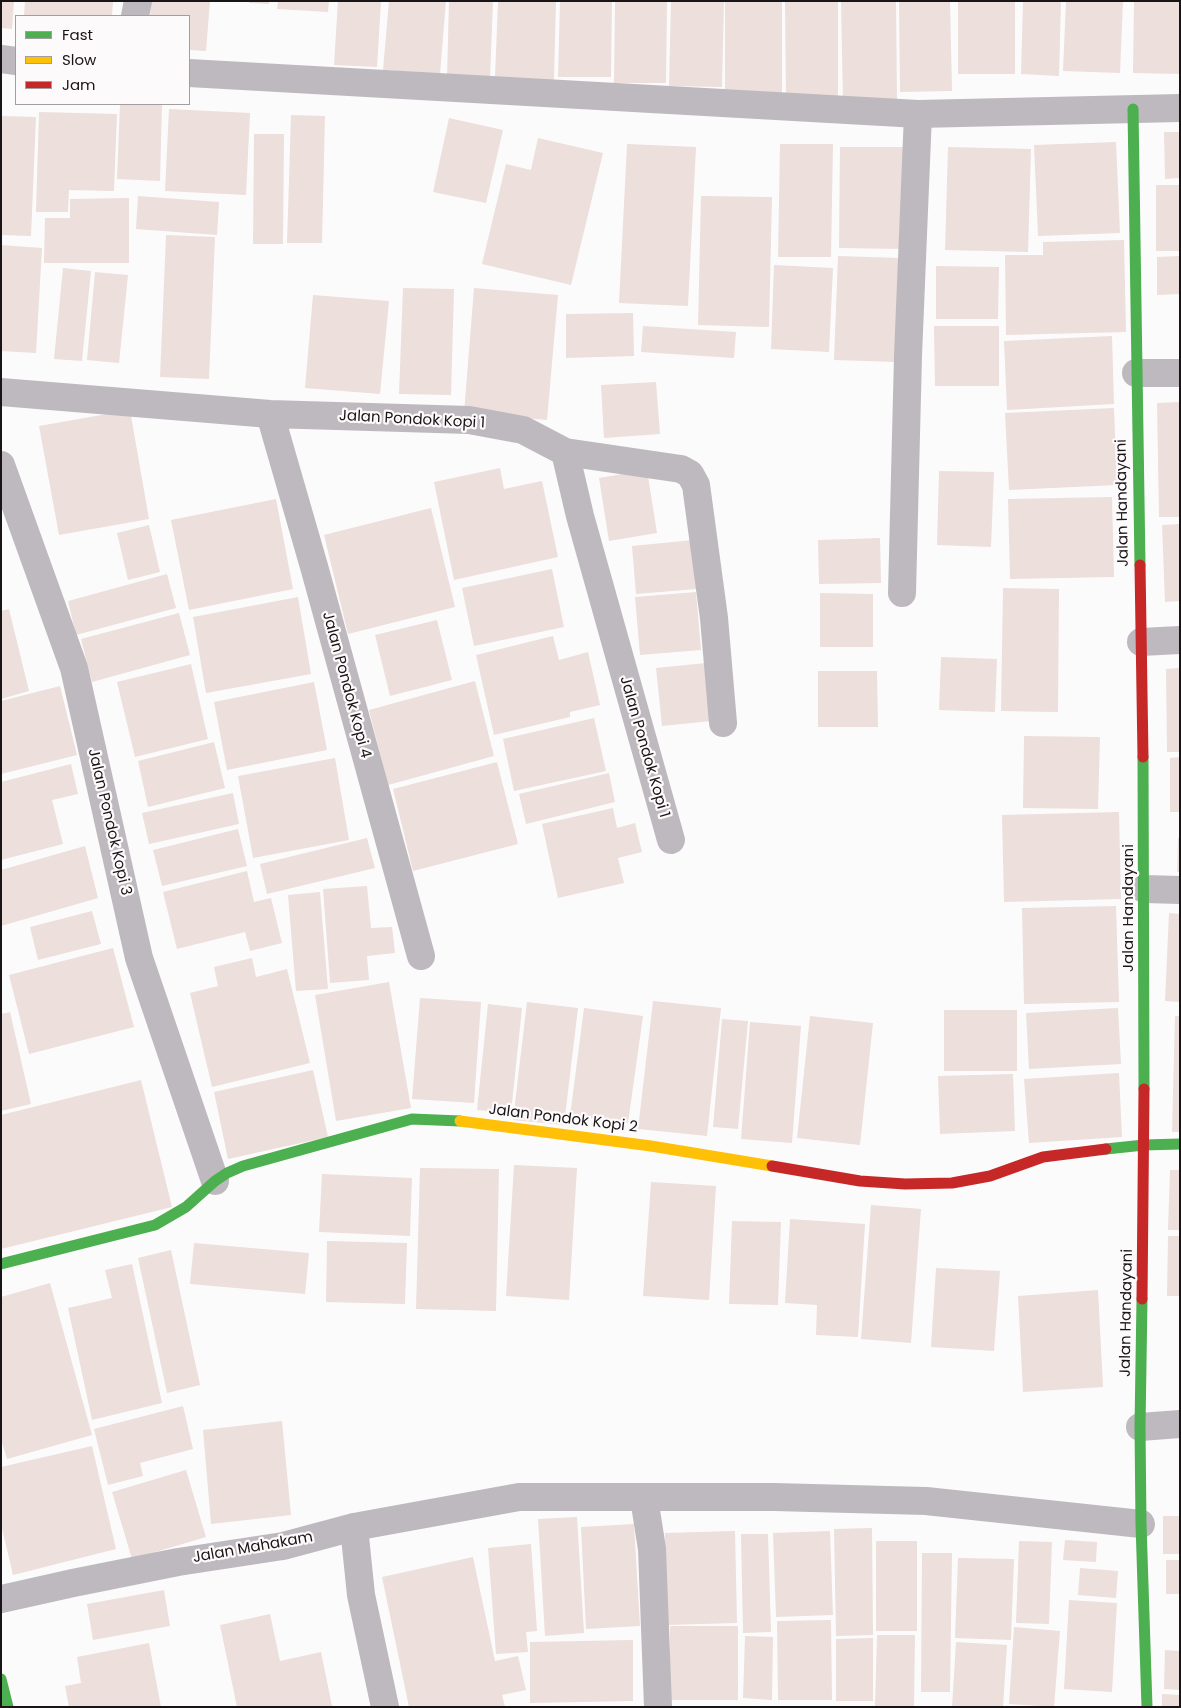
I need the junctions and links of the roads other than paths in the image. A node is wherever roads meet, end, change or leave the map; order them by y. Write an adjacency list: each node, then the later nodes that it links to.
1 (138, 1): 2 (street)
2 (135, 15)
3 (1, 59): 4 (street)
4 (15, 61)
5 (190, 73): 8 (street)
6 (1180, 108): 7 (street)
7 (1133, 109): 8 (street); 9 (street, Jalan Handayani)
8 (918, 114): 15 (street)
9 (1136, 373): 10 (street); 17 (street, Jalan Handayani)
10 (1180, 373)
11 (1, 392): 12 (street, Jalan Pondok Kopi 1)
12 (270, 414): 13 (street, Jalan Pondok Kopi 1); 22 (street, Jalan Pondok Kopi 4)
13 (566, 452): 18 (street); 19 (street, Jalan Pondok Kopi 1)
14 (1, 465): 25 (street, Jalan Pondok Kopi 3)
15 (902, 593)
16 (1180, 640): 17 (street)
17 (1141, 642): 20 (street, Jalan Handayani)
18 (723, 723)
19 (671, 840)
20 (1144, 889): 21 (street); 24 (street, Jalan Handayani)
21 (1180, 890)
22 (421, 956)
23 (1180, 1144): 24 (street, Jalan Pondok Kopi 2)
24 (1144, 1145): 25 (street, Jalan Pondok Kopi 2); 28 (street, Jalan Handayani)
25 (215, 1181): 26 (street, Jalan Pondok Kopi 2)
26 (1, 1264)
27 (1180, 1424): 28 (street)
28 (1140, 1428): 30 (street, Jalan Handayani)
29 (644, 1498): 30 (street, Jalan Mahakam); 31 (street, Jalan Mahakam); 36 (street)
30 (1141, 1524): 37 (street, Jalan Handayani)
31 (354, 1527): 32 (street, Jalan Mahakam); 35 (street)
32 (1, 1599)
33 (1, 1680): 34 (street)
34 (8, 1707)
35 (385, 1707)
36 (658, 1707)
37 (1147, 1707)

